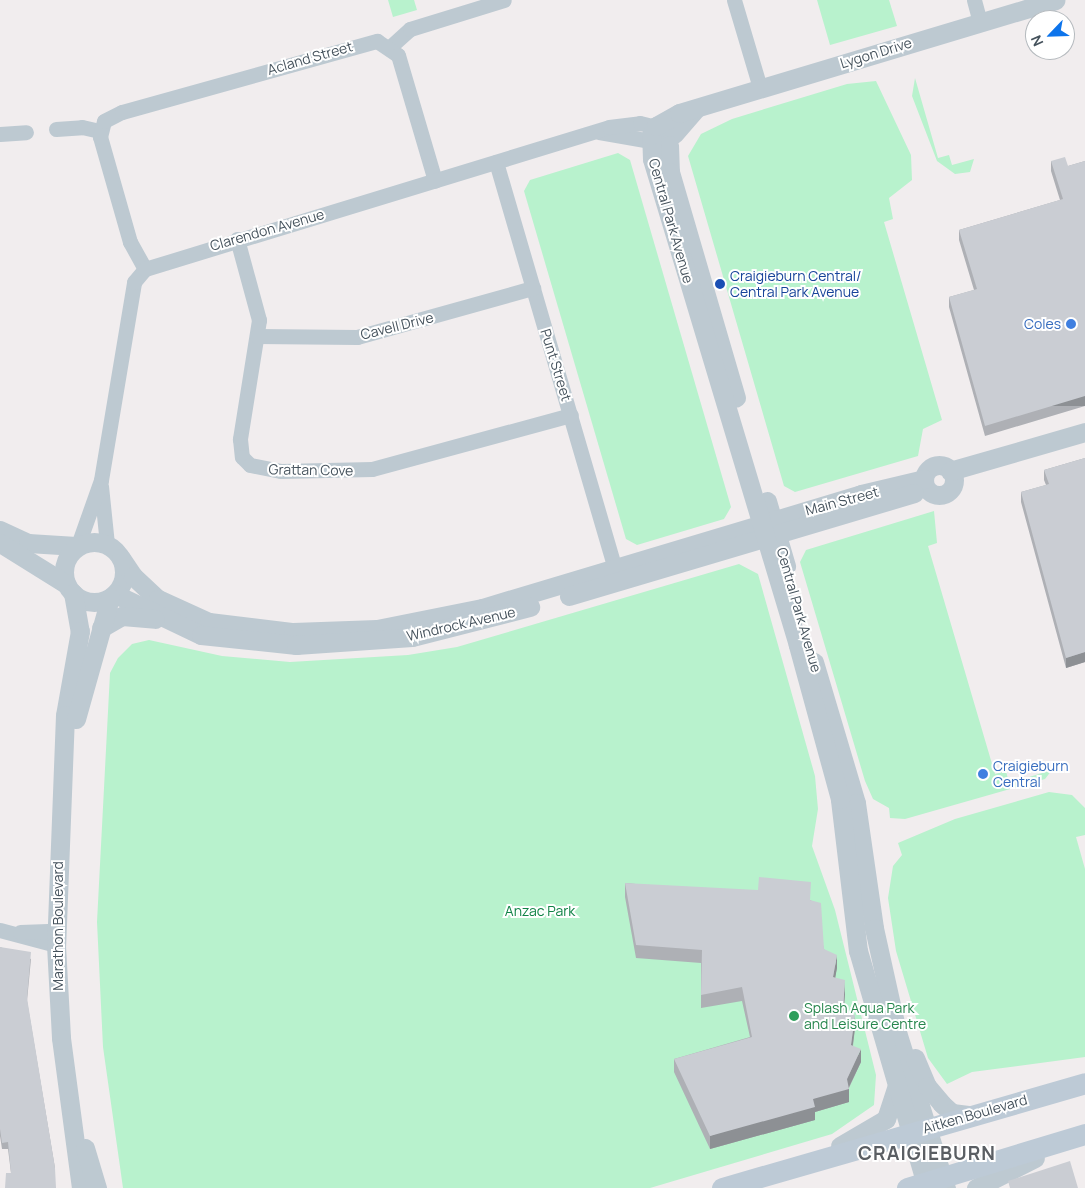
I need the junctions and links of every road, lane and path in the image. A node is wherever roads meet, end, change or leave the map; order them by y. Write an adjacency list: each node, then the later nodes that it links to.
1 (504, 0): 6 (street)
2 (734, 0): 7 (street)
3 (974, 0): 5 (street)
4 (1054, 0): 5 (street, Lygon Drive)
5 (980, 22): 7 (street, Lygon Drive)
6 (390, 47): 9 (street, Acland Street); 14 (street)
7 (760, 88): 12 (street, Lygon Drive)
8 (56, 130): 9 (street)
9 (100, 131): 16 (street)
10 (26, 132): 11 (street)
11 (0, 134)
12 (662, 136): 13 (street, Clarendon Avenue); 25 (street, Central Park Avenue)
13 (496, 162): 14 (street, Clarendon Avenue); 17 (street, Punt Street)
14 (435, 181): 15 (street, Clarendon Avenue)
15 (236, 239): 16 (street, Clarendon Avenue); 18 (street, Grattan Cove)
16 (145, 269): 23 (street)
17 (533, 288): 18 (street, Cavell Drive); 19 (street, Punt Street)
18 (257, 336): 19 (street, Grattan Cove)
19 (571, 415): 30 (street, Punt Street)
20 (1085, 432): 22 (street)
21 (1085, 442): 22 (street)
22 (952, 477): 25 (street, Main Street)
23 (101, 480): 27 (street); 28 (street)
24 (0, 530): 28 (street)
25 (769, 530): 30 (street, Windrock Avenue); 38 (street, Central Park Avenue); 41 (street, Central Park Avenue)
26 (0, 542): 31 (street)
27 (107, 544): 28 (street); 29 (street)
28 (77, 546): 31 (street)
29 (121, 558): 30 (street, Windrock Avenue); 32 (street)
30 (617, 575): 33 (street, Windrock Avenue)
31 (69, 589): 32 (street); 35 (street, Marathon Boulevard)
32 (112, 596): 33 (street, Windrock Avenue); 34 (street, Marathon Boulevard)
33 (168, 622): 34 (street)
34 (101, 628): 35 (street, Marathon Boulevard)
35 (64, 772): 37 (street, Marathon Boulevard)
36 (6, 931): 37 (street)
37 (56, 938): 39 (street, Marathon Boulevard)
38 (886, 974): 42 (street); 43 (street, Central Park Avenue)
39 (66, 1079): 47 (street, Marathon Boulevard); 48 (street, Marathon Boulevard)
40 (1085, 1083): 42 (main road, Aitken Boulevard)
41 (896, 1085): 43 (street, Central Park Avenue); 45 (street)
42 (968, 1116): 43 (main road, Aitken Boulevard)
43 (918, 1131): 45 (main road, Aitken Boulevard); 46 (street, Central Park Avenue)
44 (1081, 1136): 46 (main road); 50 (street)
45 (765, 1176): 49 (main road, Aitken Boulevard)
46 (930, 1185)
47 (81, 1188)
48 (97, 1188)
49 (722, 1188)
50 (976, 1188)

